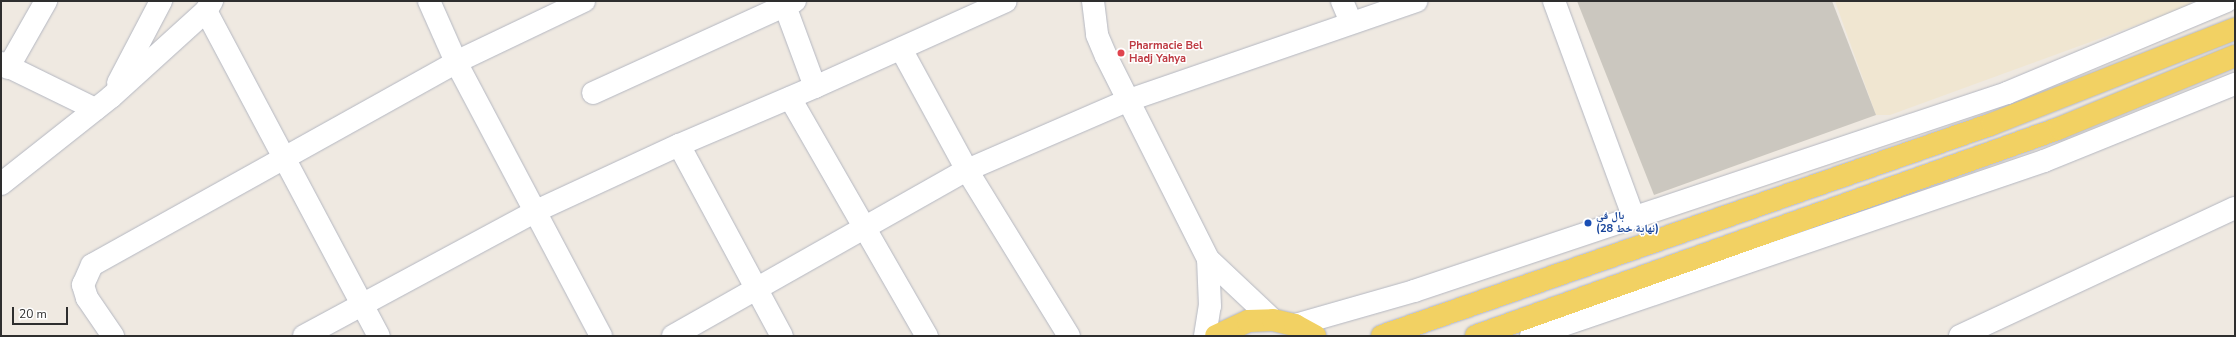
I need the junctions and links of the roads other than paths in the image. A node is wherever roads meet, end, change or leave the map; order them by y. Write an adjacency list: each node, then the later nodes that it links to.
1 (46, 1): 18 (street)
2 (161, 1): 24 (street)
3 (429, 1): 17 (street)
4 (584, 1): 17 (street)
5 (1006, 1): 15 (street)
6 (1093, 1): 23 (street)
7 (1342, 1): 13 (street)
8 (1416, 1): 13 (street)
9 (1554, 1): 31 (street)
10 (2227, 1): 31 (street)
11 (790, 3): 20 (street); 21 (street)
12 (209, 6): 24 (street); 26 (street)
13 (1351, 22): 23 (street)
14 (2235, 29): 49 (main road)
15 (901, 49): 20 (street); 27 (street)
16 (2235, 56): 50 (main road)
17 (456, 62): 26 (street); 30 (street)
18 (5, 65): 24 (street)
19 (2235, 84): 51 (street)
20 (815, 87): 22 (street)
21 (592, 93)
22 (790, 98): 25 (street); 32 (street)
23 (1129, 100): 27 (street); 33 (street)
24 (103, 103): 28 (street)
25 (679, 145): 30 (street); 34 (street)
26 (284, 157): 35 (street); 38 (street)
27 (967, 170): 32 (street); 45 (street)
28 (4, 178)
29 (2235, 208): 52 (street)
30 (536, 211): 35 (street); 41 (street)
31 (1634, 218): 37 (street)
32 (864, 228): 34 (street); 44 (street)
33 (1208, 260): 36 (street); 46 (street)
34 (755, 290): 42 (street); 43 (street)
35 (362, 304): 39 (street); 40 (street)
36 (1273, 320): 37 (main road); 47 (main road)
37 (1296, 325): 48 (main road)
38 (113, 336)
39 (304, 336)
40 (379, 336)
41 (601, 336)
42 (673, 336)
43 (782, 336)
44 (927, 336)
45 (1069, 336)
46 (1205, 336)
47 (1216, 336)
48 (1315, 336)
49 (1382, 336)
50 (1476, 336)
51 (1531, 336)
52 (1960, 336)

